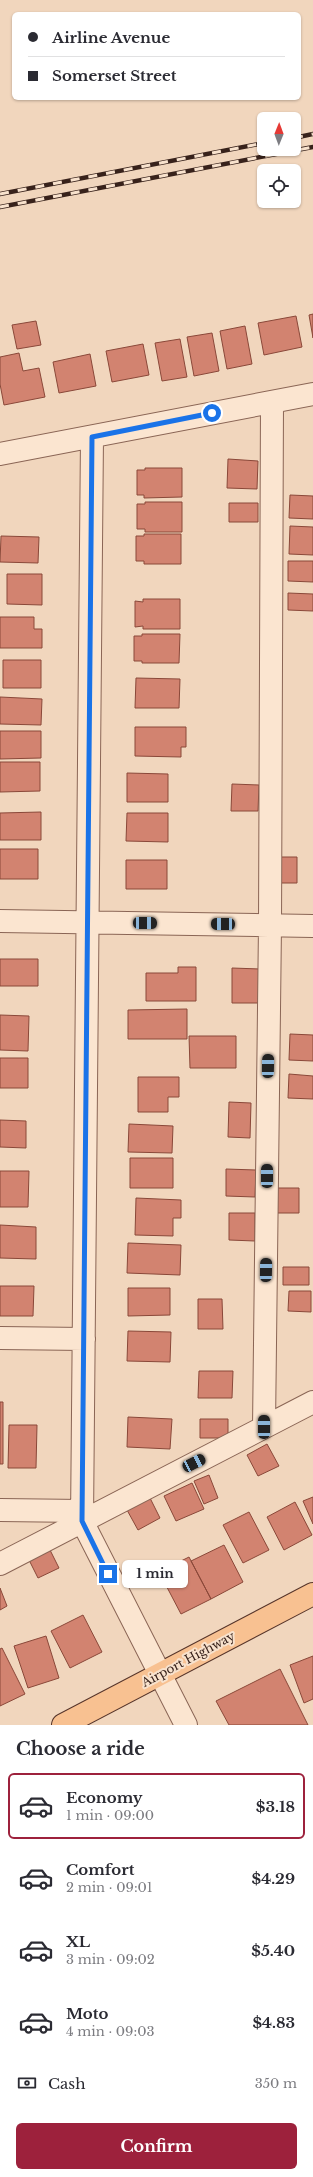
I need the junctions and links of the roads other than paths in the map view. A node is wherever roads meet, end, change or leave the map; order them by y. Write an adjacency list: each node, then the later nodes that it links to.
1 (313, 394): 2 (street)
2 (272, 402): 3 (street); 7 (street)
3 (92, 437): 4 (street); 6 (street)
4 (0, 454)
5 (0, 921): 6 (street)
6 (87, 922): 7 (street); 10 (street)
7 (270, 925): 8 (street); 12 (street)
8 (313, 926)
9 (0, 1338): 10 (street)
10 (84, 1339): 14 (street)
11 (313, 1402): 12 (street)
12 (264, 1427): 14 (street)
13 (0, 1510): 14 (street)
14 (82, 1516): 15 (street); 17 (street)
15 (0, 1564)
16 (313, 1594): 17 (main road, Airport Highway)
17 (159, 1674): 18 (main road, Airport Highway); 19 (street)
18 (64, 1725)
19 (186, 1725)

